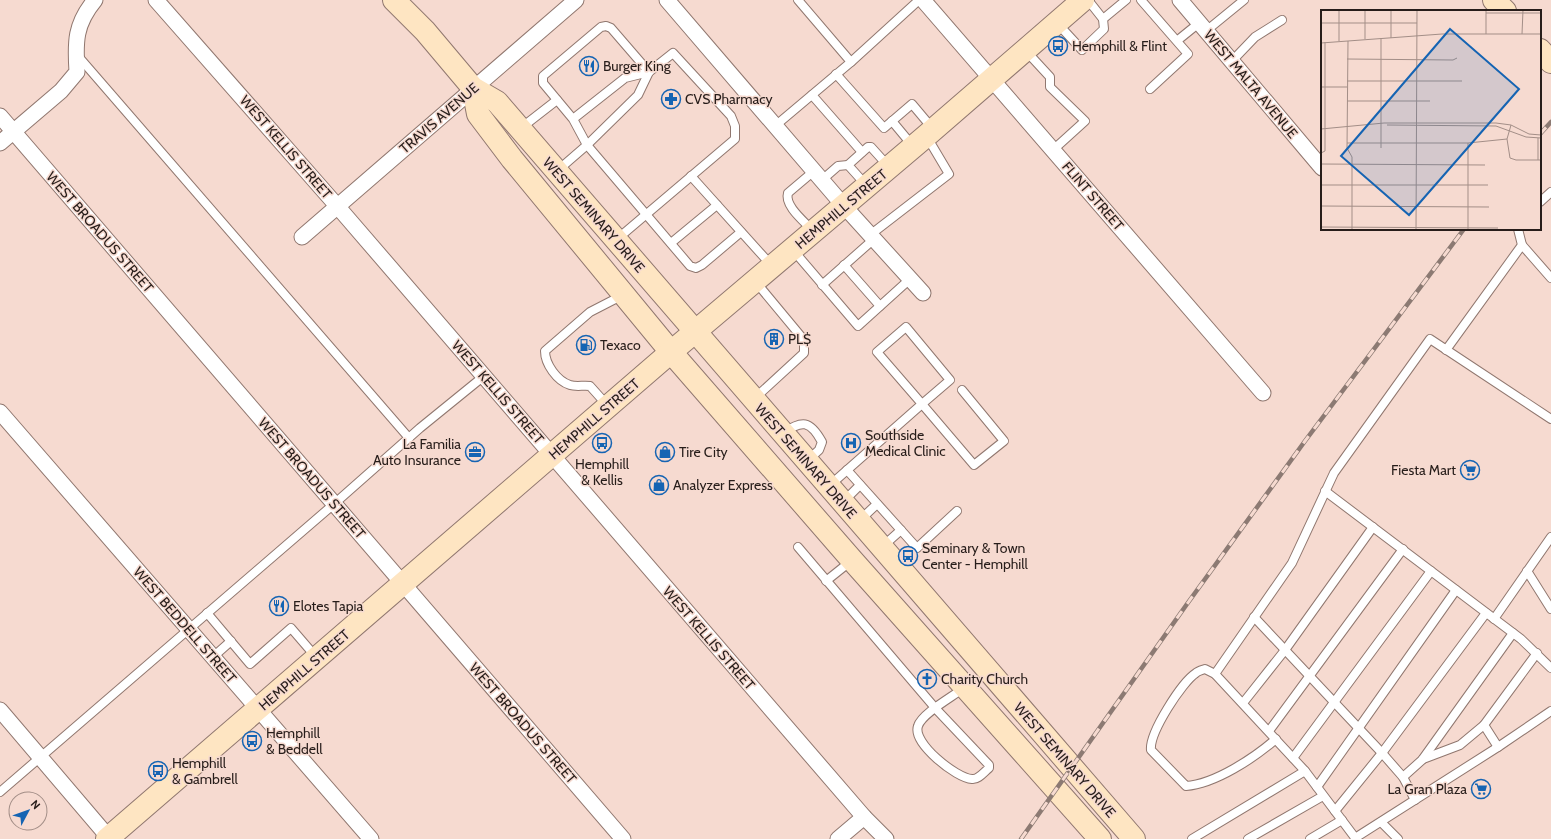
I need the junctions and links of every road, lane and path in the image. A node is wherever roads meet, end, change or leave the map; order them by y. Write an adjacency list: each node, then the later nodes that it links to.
1 (95, 0): 24 (street)
2 (156, 0): 57 (street, WEST KELLIS STREET)
3 (394, 0): 31 (main road, WEST SEMINARY DRIVE)
4 (576, 0): 31 (street, TRAVIS AVENUE)
5 (667, 0): 38 (street)
6 (798, 0): 26 (lane)
7 (919, 0): 26 (lane)
8 (923, 0): 30 (street, FLINT STREET)
9 (1082, 0): 19 (main road, HEMPHILL STREET)
10 (1088, 0): 17 (lane)
11 (1126, 0): 17 (lane)
12 (1141, 0): 21 (lane)
13 (1180, 0): 20 (street, WEST MALTA AVENUE)
14 (1244, 0): 20 (lane)
15 (1494, 0): 16 (main road)
16 (1503, 10)
17 (1103, 19): 19 (lane)
18 (1282, 20): 25 (lane)
19 (1057, 23): 22 (main road, HEMPHILL STREET)
20 (1203, 27): 21 (lane); 25 (street, WEST MALTA AVENUE)
21 (1178, 40): 32 (lane)
22 (1026, 50): 30 (main road, HEMPHILL STREET); 44 (lane)
23 (1541, 51): 27 (main road)
24 (76, 53): 40 (street); 88 (lane)
25 (1232, 61): 48 (street, WEST MALTA AVENUE)
26 (851, 62): 29 (lane)
27 (1551, 62)
28 (649, 72): 34 (lane); 36 (lane); 43 (lane); 50 (lane)
29 (836, 74): 33 (lane); 37 (lane)
30 (992, 80): 41 (main road, HEMPHILL STREET); 44 (street, FLINT STREET)
31 (473, 88): 39 (main road, WEST SEMINARY DRIVE); 57 (street, TRAVIS AVENUE); 75 (main road, WEST SEMINARY DRIVE)
32 (1150, 88)
33 (812, 95): 38 (lane); 45 (lane)
34 (557, 100): 36 (lane); 39 (lane)
35 (0, 116): 40 (street, WEST BROADUS STREET)
36 (573, 119): 43 (lane)
37 (892, 121): 41 (lane); 41 (lane)
38 (775, 126): 51 (street)
39 (520, 129): 49 (main road, WEST SEMINARY DRIVE)
40 (13, 132): 42 (street); 95 (street, WEST BROADUS STREET)
41 (925, 137): 47 (main road, HEMPHILL STREET); 63 (lane)
42 (0, 143)
43 (588, 145): 49 (lane); 58 (lane)
44 (1053, 150): 82 (street, FLINT STREET)
45 (862, 152): 46 (lane); 47 (lane)
46 (848, 165): 51 (lane); 52 (lane)
47 (889, 167): 52 (main road, HEMPHILL STREET)
48 (1321, 167)
49 (556, 172): 64 (main road, WEST SEMINARY DRIVE)
50 (691, 176): 55 (lane); 58 (lane)
51 (818, 176): 56 (street); 61 (lane)
52 (867, 187): 56 (main road, HEMPHILL STREET)
53 (1551, 192): 54 (lane)
54 (1541, 201)
55 (717, 205): 60 (lane); 65 (lane)
56 (844, 206): 61 (main road, HEMPHILL STREET); 63 (street)
57 (338, 207): 62 (street, TRAVIS AVENUE); 80 (street, WEST KELLIS STREET)
58 (647, 214): 64 (lane); 65 (lane)
59 (1518, 230): 66 (lane)
60 (742, 232): 65 (lane); 69 (lane)
61 (814, 232): 67 (main road, HEMPHILL STREET)
62 (302, 237)
63 (872, 237): 68 (lane); 71 (street)
64 (615, 240): 77 (main road, WEST SEMINARY DRIVE)
65 (671, 243)
66 (1522, 244): 70 (lane); 78 (lane)
67 (792, 250): 69 (main road, HEMPHILL STREET); 73 (lane)
68 (844, 265): 73 (lane); 76 (lane)
69 (772, 267): 72 (main road, HEMPHILL STREET)
70 (1551, 278)
71 (910, 279): 74 (street); 76 (lane)
72 (755, 281): 77 (main road, HEMPHILL STREET); 83 (lane)
73 (822, 285): 76 (lane)
74 (923, 293)
75 (624, 295): 79 (main road, WEST SEMINARY DRIVE); 85 (lane)
76 (880, 306)
77 (694, 332): 79 (main road, HEMPHILL STREET); 83 (main road, WEST SEMINARY DRIVE)
78 (1446, 350): 87 (lane); 93 (lane)
79 (671, 352): 85 (main road, HEMPHILL STREET); 105 (main road, WEST SEMINARY DRIVE)
80 (484, 376): 88 (lane); 89 (street, WEST KELLIS STREET)
81 (962, 390): 84 (lane)
82 (1263, 393)
83 (753, 400): 92 (main road, WEST SEMINARY DRIVE)
84 (922, 404): 84 (lane); 90 (lane)
85 (608, 407): 89 (main road, HEMPHILL STREET)
86 (0, 412): 116 (street, WEST BEDDELL STREET)
87 (1551, 419)
88 (409, 438): 95 (lane)
89 (552, 456): 109 (main road, HEMPHILL STREET); 149 (street, WEST KELLIS STREET)
90 (847, 470): 91 (lane); 92 (lane)
91 (860, 485): 94 (lane); 96 (lane)
92 (828, 486): 94 (main road, WEST SEMINARY DRIVE)
93 (1325, 491): 99 (lane); 114 (lane)
94 (842, 503): 98 (main road, WEST SEMINARY DRIVE)
95 (334, 504): 109 (street, WEST BROADUS STREET); 112 (lane)
96 (877, 504): 98 (lane); 100 (lane)
97 (957, 511): 100 (lane)
98 (858, 522): 103 (main road, WEST SEMINARY DRIVE)
99 (1373, 527): 104 (lane); 119 (lane)
100 (901, 530): 103 (lane)
101 (1551, 537): 107 (lane)
102 (798, 547): 108 (lane)
103 (881, 547): 105 (main road); 160 (main road, WEST SEMINARY DRIVE)
104 (1402, 549): 106 (lane); 125 (lane)
105 (852, 560): 108 (lane); 126 (main road, WEST SEMINARY DRIVE)
106 (1431, 571): 110 (lane); 127 (lane)
107 (1528, 571): 111 (lane); 115 (lane)
108 (826, 581): 130 (lane)
109 (403, 584): 122 (main road, HEMPHILL STREET); 156 (street, WEST BROADUS STREET)
110 (1456, 590): 113 (lane); 134 (lane)
111 (1551, 609)
112 (207, 613): 116 (lane); 118 (lane)
113 (1486, 613): 115 (lane); 138 (lane)
114 (1254, 617): 119 (lane); 124 (lane)
115 (1494, 619): 117 (lane)
116 (189, 629): 121 (street, WEST BEDDELL STREET); 139 (lane)
117 (1513, 633): 120 (lane); 141 (lane)
118 (231, 641): 121 (lane); 122 (lane)
119 (1285, 650): 125 (lane); 128 (lane)
120 (1537, 653): 123 (lane); 133 (lane)
121 (213, 657): 129 (street, WEST BEDDELL STREET)
122 (317, 658): 129 (main road, HEMPHILL STREET)
123 (1551, 668)
124 (1216, 674): 128 (lane); 136 (lane)
125 (1310, 676): 127 (lane); 135 (lane)
126 (966, 686): 130 (lane); 159 (main road, WEST SEMINARY DRIVE)
127 (1334, 702): 134 (lane); 140 (lane)
128 (1243, 703): 135 (lane)
129 (258, 709): 152 (main road, HEMPHILL STREET); 155 (street, WEST BEDDELL STREET)
130 (936, 709): 130 (lane)
131 (0, 711): 139 (street)
132 (1551, 711): 137 (lane)
133 (1484, 725): 137 (lane); 141 (lane)
134 (1358, 728): 138 (lane); 144 (lane)
135 (1269, 731): 136 (lane)
136 (1276, 739): 140 (lane)
137 (1498, 748): 147 (lane)
138 (1382, 753): 143 (lane); 148 (lane)
139 (40, 757): 145 (lane); 152 (street)
140 (1293, 758): 142 (lane)
141 (1422, 760): 143 (lane)
142 (1305, 771): 144 (lane); 153 (lane)
143 (1403, 777): 147 (lane)
144 (1317, 787): 146 (lane)
145 (0, 792)
146 (1324, 796): 148 (lane); 161 (lane)
147 (1416, 800): 151 (lane)
148 (1335, 811): 150 (lane)
149 (864, 817): 157 (street); 158 (street, WEST KELLIS STREET)
150 (1342, 820): 154 (lane); 162 (lane)
151 (1381, 822): 154 (lane); 163 (lane)
152 (109, 838)
153 (1191, 838)
154 (1356, 838)
155 (371, 839)
156 (623, 839)
157 (838, 839)
158 (886, 839)
159 (1100, 839)
160 (1134, 839)
161 (1248, 839)
162 (1310, 839)
163 (1398, 839)

